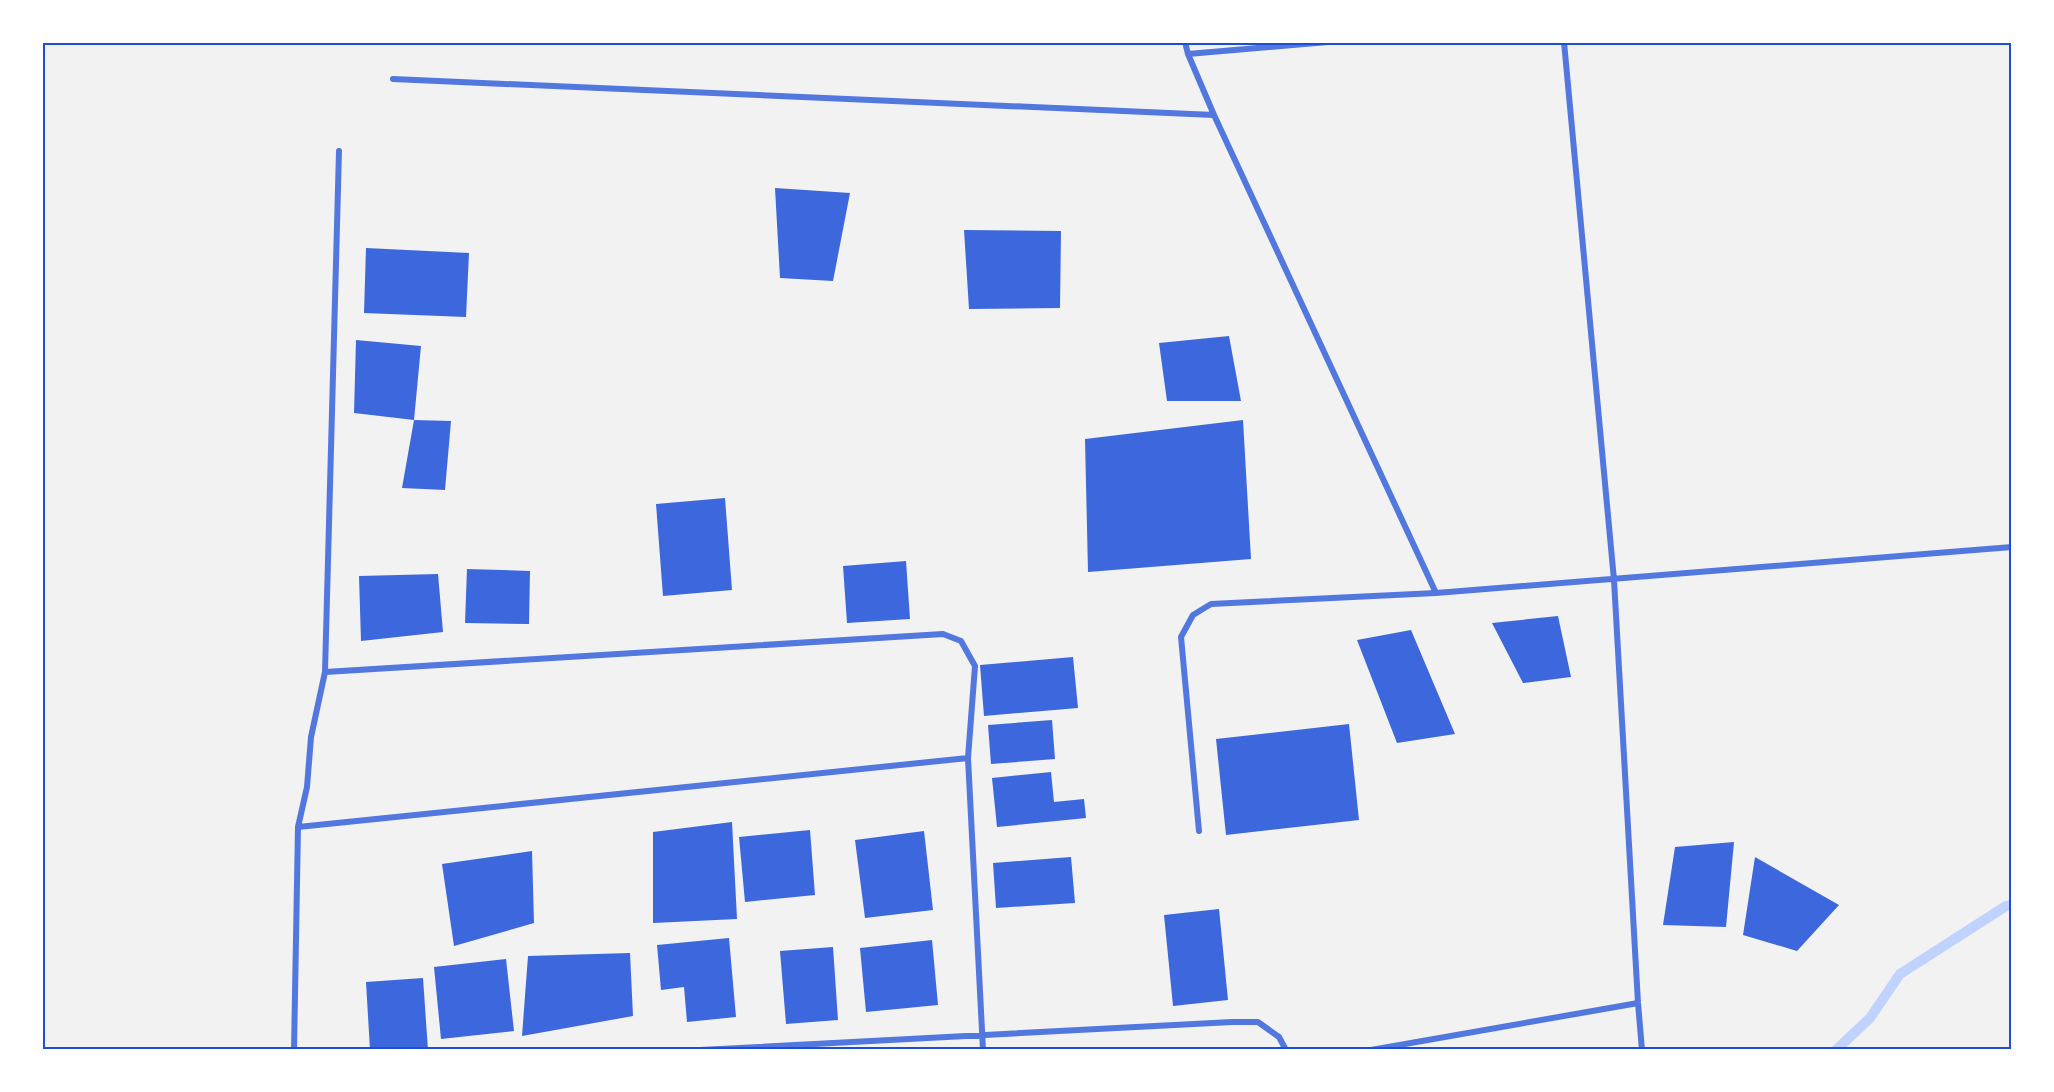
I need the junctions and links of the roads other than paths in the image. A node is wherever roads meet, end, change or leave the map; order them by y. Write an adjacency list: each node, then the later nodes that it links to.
1 (1185, 42): 4 (street)
2 (1328, 42): 4 (street)
3 (1564, 42): 9 (street)
4 (1188, 54): 6 (street)
5 (393, 80): 6 (street)
6 (1214, 115): 10 (street)
7 (339, 151): 11 (street)
8 (2012, 547): 9 (street)
9 (1614, 580): 10 (street); 15 (street)
10 (1436, 593): 14 (street)
11 (325, 672): 12 (street); 13 (street)
12 (968, 758): 13 (street); 16 (street)
13 (298, 827): 17 (street)
14 (1198, 831)
15 (1638, 1003): 21 (street); 22 (street)
16 (982, 1034): 18 (street); 19 (street); 20 (street)
17 (294, 1050)
18 (700, 1050)
19 (983, 1050)
20 (1286, 1050)
21 (1371, 1050)
22 (1642, 1050)

